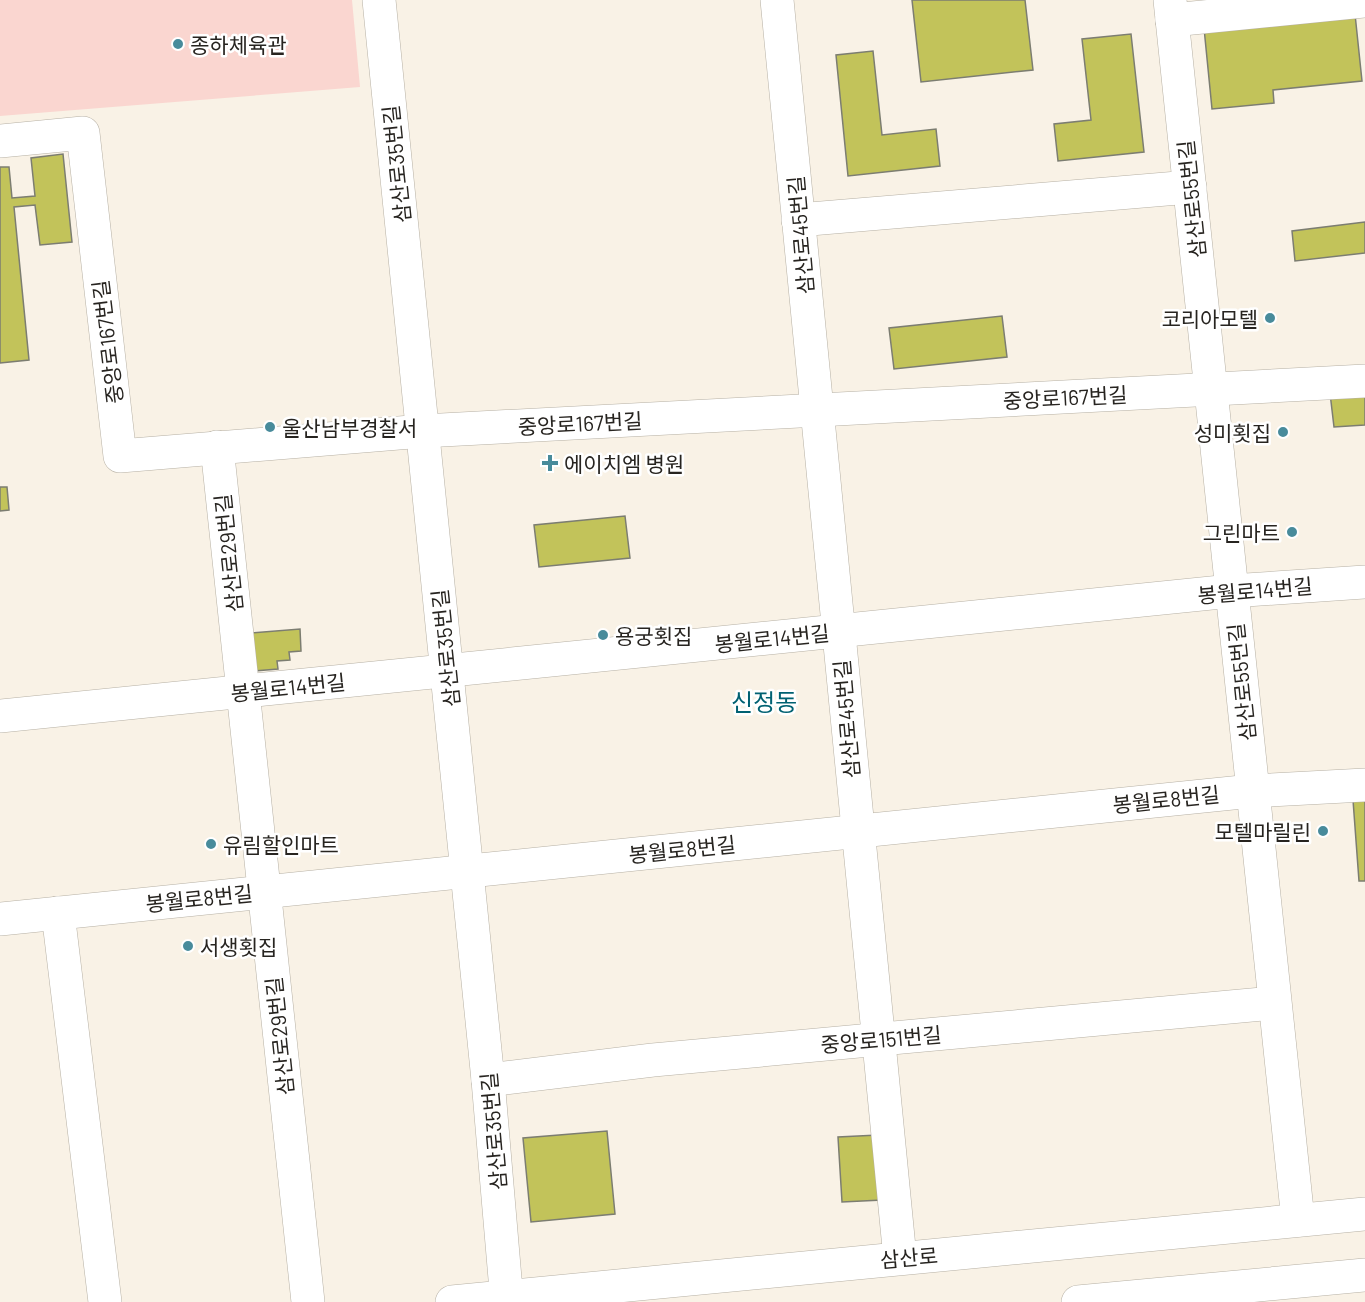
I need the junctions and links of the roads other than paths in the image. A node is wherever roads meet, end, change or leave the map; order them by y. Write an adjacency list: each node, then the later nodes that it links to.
1 (380, 0): 11 (street, 삼산로35번길)
2 (777, 0): 7 (street, 삼산로45번길)
3 (1365, 1): 4 (street)
4 (1171, 10): 6 (street, 삼산로55번길)
5 (0, 141): 12 (street, 중앙로167번길)
6 (1190, 187): 7 (street); 9 (street, 삼산로55번길)
7 (798, 220): 10 (street, 삼산로45번길)
8 (1365, 381): 9 (street, 중앙로167번길)
9 (1211, 390): 10 (street, 중앙로167번길); 14 (street, 삼산로55번길)
10 (816, 410): 11 (street, 중앙로167번길); 15 (street, 삼산로45번길)
11 (423, 431): 12 (street, 중앙로167번길); 16 (street, 삼산로35번길)
12 (218, 447): 17 (street, 삼산로29번길)
13 (1365, 582): 14 (street, 봉월로14번길)
14 (1231, 591): 15 (street, 봉월로14번길); 20 (street, 삼산로55번길)
15 (838, 631): 16 (street, 봉월로14번길); 21 (street, 삼산로45번길)
16 (447, 670): 17 (street, 봉월로14번길); 22 (street, 삼산로35번길)
17 (243, 691): 18 (street, 봉월로14번길); 23 (street, 삼산로29번길)
18 (0, 716)
19 (1365, 785): 20 (street, 봉월로8번길)
20 (1252, 790): 21 (street, 봉월로8번길); 26 (street, 삼산로55번길)
21 (857, 831): 22 (street, 봉월로8번길); 27 (street, 삼산로45번길)
22 (467, 871): 23 (street, 봉월로8번길); 28 (street, 삼산로35번길)
23 (264, 892): 24 (street, 봉월로8번길); 36 (street, 삼산로29번길)
24 (58, 913): 25 (street, 봉월로8번길); 35 (street)
25 (0, 919)
26 (1274, 1003): 27 (street, 중앙로151번길); 30 (street, 삼산로55번길)
27 (877, 1040): 28 (street, 중앙로151번길); 31 (street, 삼산로45번길)
28 (488, 1080): 34 (street, 삼산로35번길)
29 (1365, 1214): 30 (street, 삼산로)
30 (1298, 1221): 31 (street, 삼산로)
31 (900, 1258): 34 (street, 삼산로)
32 (1365, 1275): 33 (street)
33 (1305, 1291): 38 (street)
34 (507, 1299): 37 (street, 삼산로)
35 (105, 1302)
36 (308, 1302)
37 (452, 1302)
38 (1078, 1302)

